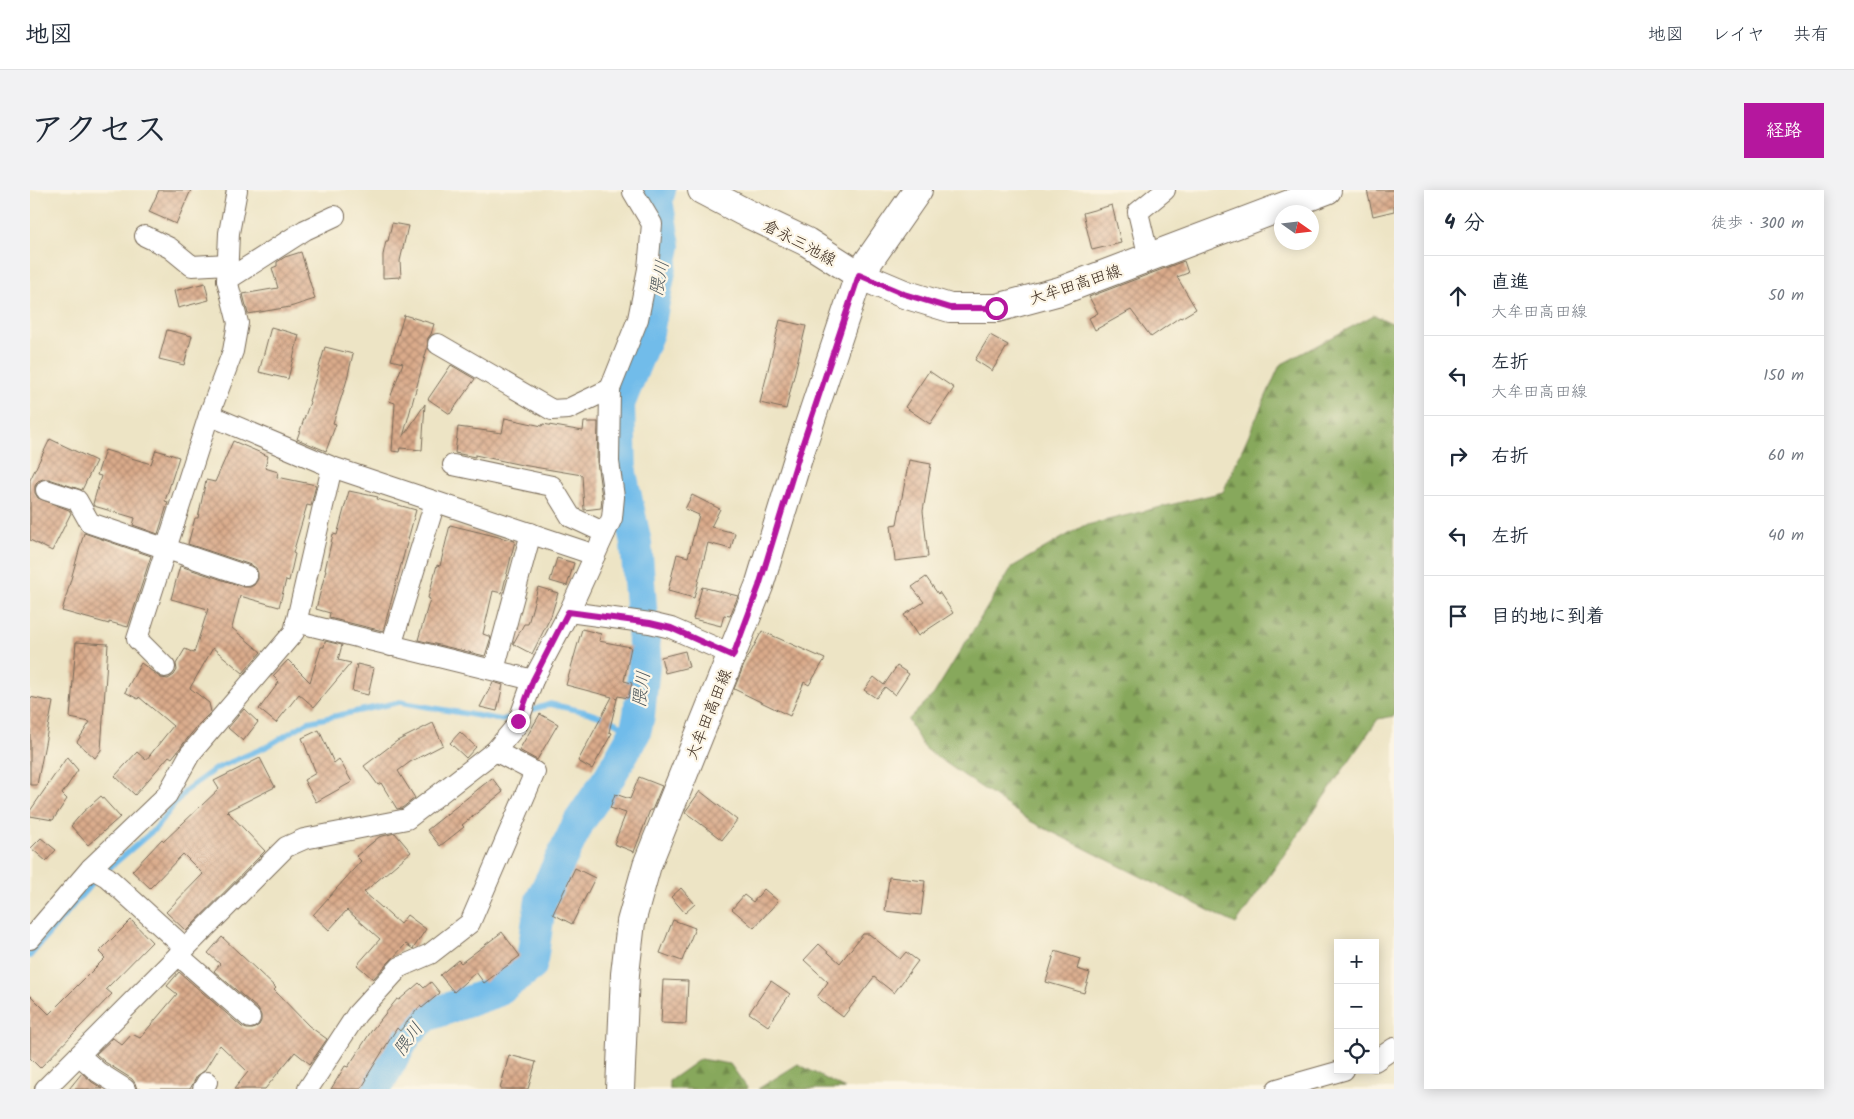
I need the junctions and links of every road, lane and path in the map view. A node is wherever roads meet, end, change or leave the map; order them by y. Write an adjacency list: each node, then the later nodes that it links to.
1 (237, 190): 10 (street)
2 (633, 190): 13 (street)
3 (702, 190): 11 (main road, 倉永三池線)
4 (918, 190): 11 (main road)
5 (1165, 190): 9 (street)
6 (1327, 190): 9 (main road, 大牟田高田線)
7 (335, 216): 10 (street)
8 (145, 236): 10 (street)
9 (1149, 258): 11 (main road, 大牟田高田線)
10 (228, 272): 14 (street)
11 (859, 275): 27 (main road, 大牟田高田線)
12 (438, 344): 13 (street)
13 (610, 389): 20 (street)
14 (209, 416): 16 (street); 21 (street)
15 (453, 465): 20 (street)
16 (332, 467): 18 (street); 25 (street)
17 (46, 490): 21 (street)
18 (436, 502): 19 (street); 26 (street)
19 (531, 534): 22 (street); 29 (street)
20 (605, 534): 22 (street)
21 (166, 550): 23 (street); 28 (street)
22 (595, 555): 24 (street)
23 (247, 576)
24 (568, 612): 27 (street); 30 (street)
25 (296, 622): 26 (street); 32 (street)
26 (392, 646): 29 (street)
27 (733, 656): 43 (main road, 大牟田高田線)
28 (165, 667)
29 (494, 670): 30 (street)
30 (533, 680): 31 (street)
31 (495, 751): 34 (street); 42 (street)
32 (98, 872): 33 (street); 34 (street)
33 (30, 939)
34 (181, 952): 35 (street); 37 (street)
35 (250, 1018)
36 (1394, 1048): 38 (street)
37 (79, 1056): 40 (street); 41 (street)
38 (1379, 1057)
39 (1334, 1073): 44 (street)
40 (45, 1089)
41 (125, 1089)
42 (308, 1089)
43 (620, 1089)
44 (1277, 1089)

